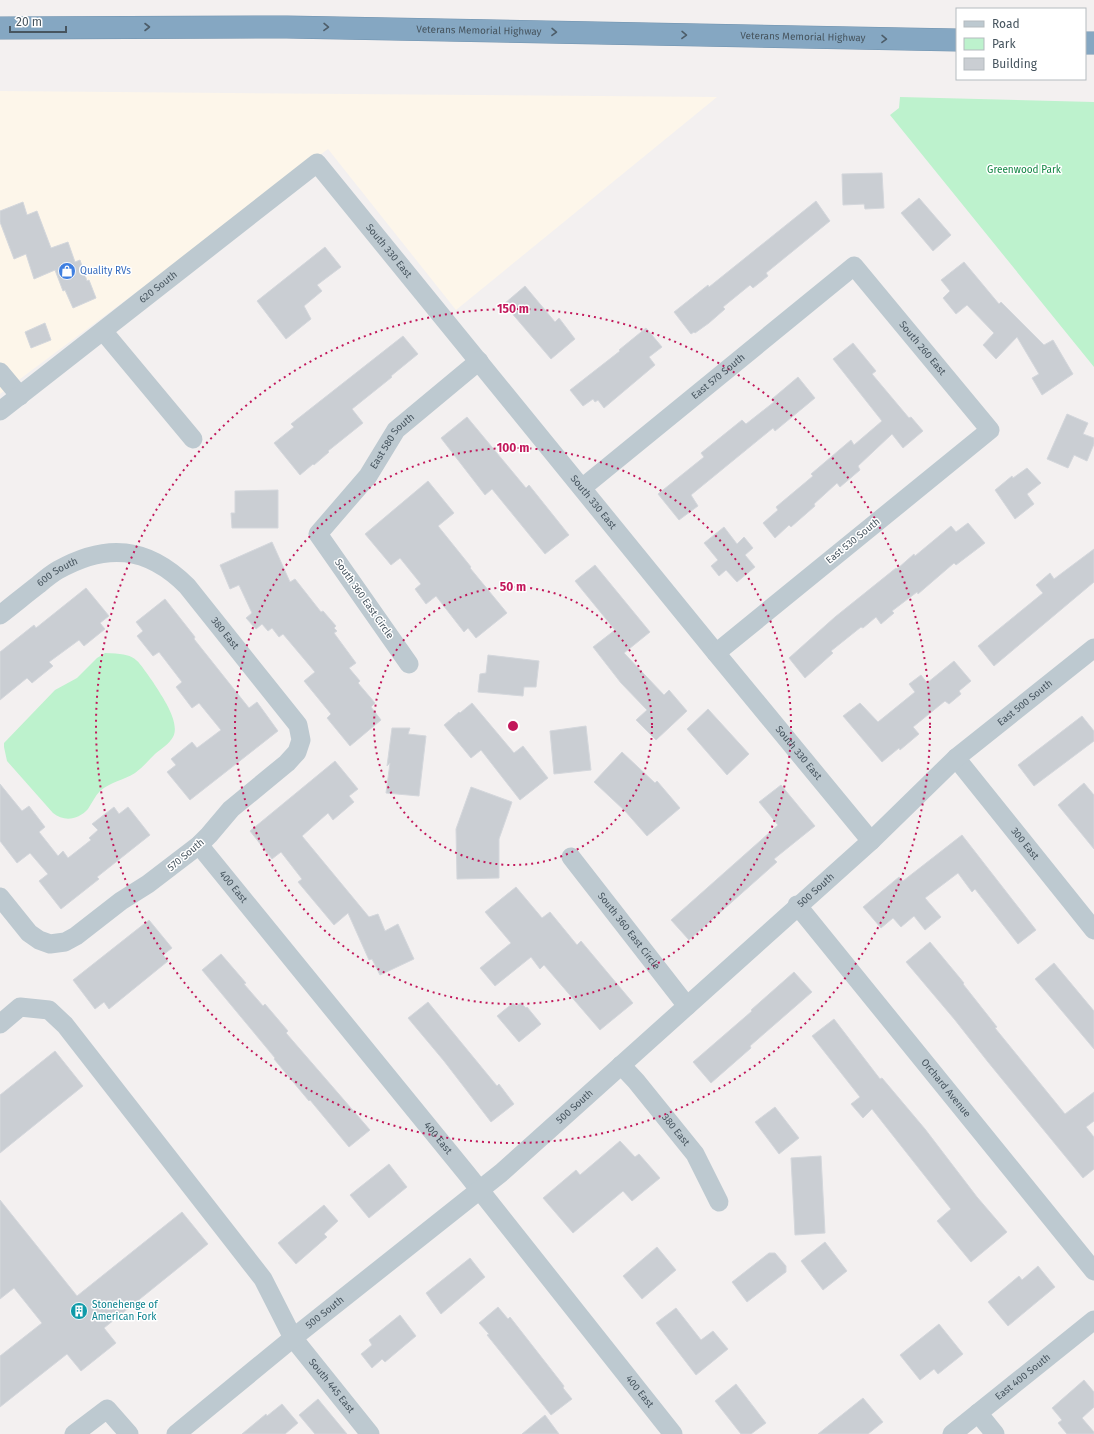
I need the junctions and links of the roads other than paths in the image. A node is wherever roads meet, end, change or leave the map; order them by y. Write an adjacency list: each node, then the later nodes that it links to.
1 (0, 28): 2 (highway, Veterans Memorial Highway, one-way to 2)
2 (956, 40)
3 (317, 164): 5 (street, 620 South); 6 (street, South 330 East)
4 (854, 266): 10 (street, South 260 East); 12 (street, East 570 South)
5 (103, 331): 8 (street, 620 South); 11 (street)
6 (479, 361): 12 (street, South 330 East); 13 (street, East 580 South)
7 (0, 372): 8 (street)
8 (20, 396): 9 (street, 620 South)
9 (0, 411)
10 (990, 430): 17 (street, East 530 South)
11 (193, 439)
12 (582, 488): 17 (street, South 330 East)
13 (318, 534): 18 (street, South 360 East Circle)
14 (126, 553): 15 (street, 600 South); 19 (street, 380 East)
15 (0, 615)
16 (1094, 648): 20 (street, East 500 South)
17 (716, 653): 21 (street, South 330 East)
18 (409, 664)
19 (301, 740): 22 (street, 570 South)
20 (956, 758): 21 (street, 500 South); 26 (street, 300 East)
21 (871, 841): 25 (street, 500 South)
22 (199, 845): 24 (street, 570 South); 30 (street, 400 East)
23 (571, 857): 27 (street, South 360 East Circle)
24 (0, 897)
25 (797, 905): 27 (street, 500 South); 32 (street, Orchard Avenue)
26 (1094, 930)
27 (687, 1006): 29 (street, 500 South)
28 (0, 1024): 34 (street, South 445 East)
29 (621, 1065): 30 (street, 500 South); 31 (street, 380 East)
30 (479, 1190): 34 (street, 500 South); 40 (street, 400 East)
31 (719, 1202)
32 (1094, 1271)
33 (1094, 1320): 35 (street, East 400 South)
34 (292, 1338): 38 (street, 500 South); 39 (street, South 445 East)
35 (978, 1413): 41 (street, East 400 South); 42 (street)
36 (74, 1434): 37 (street)
37 (129, 1434)
38 (176, 1434)
39 (370, 1434)
40 (673, 1434)
41 (952, 1434)
42 (995, 1434)

